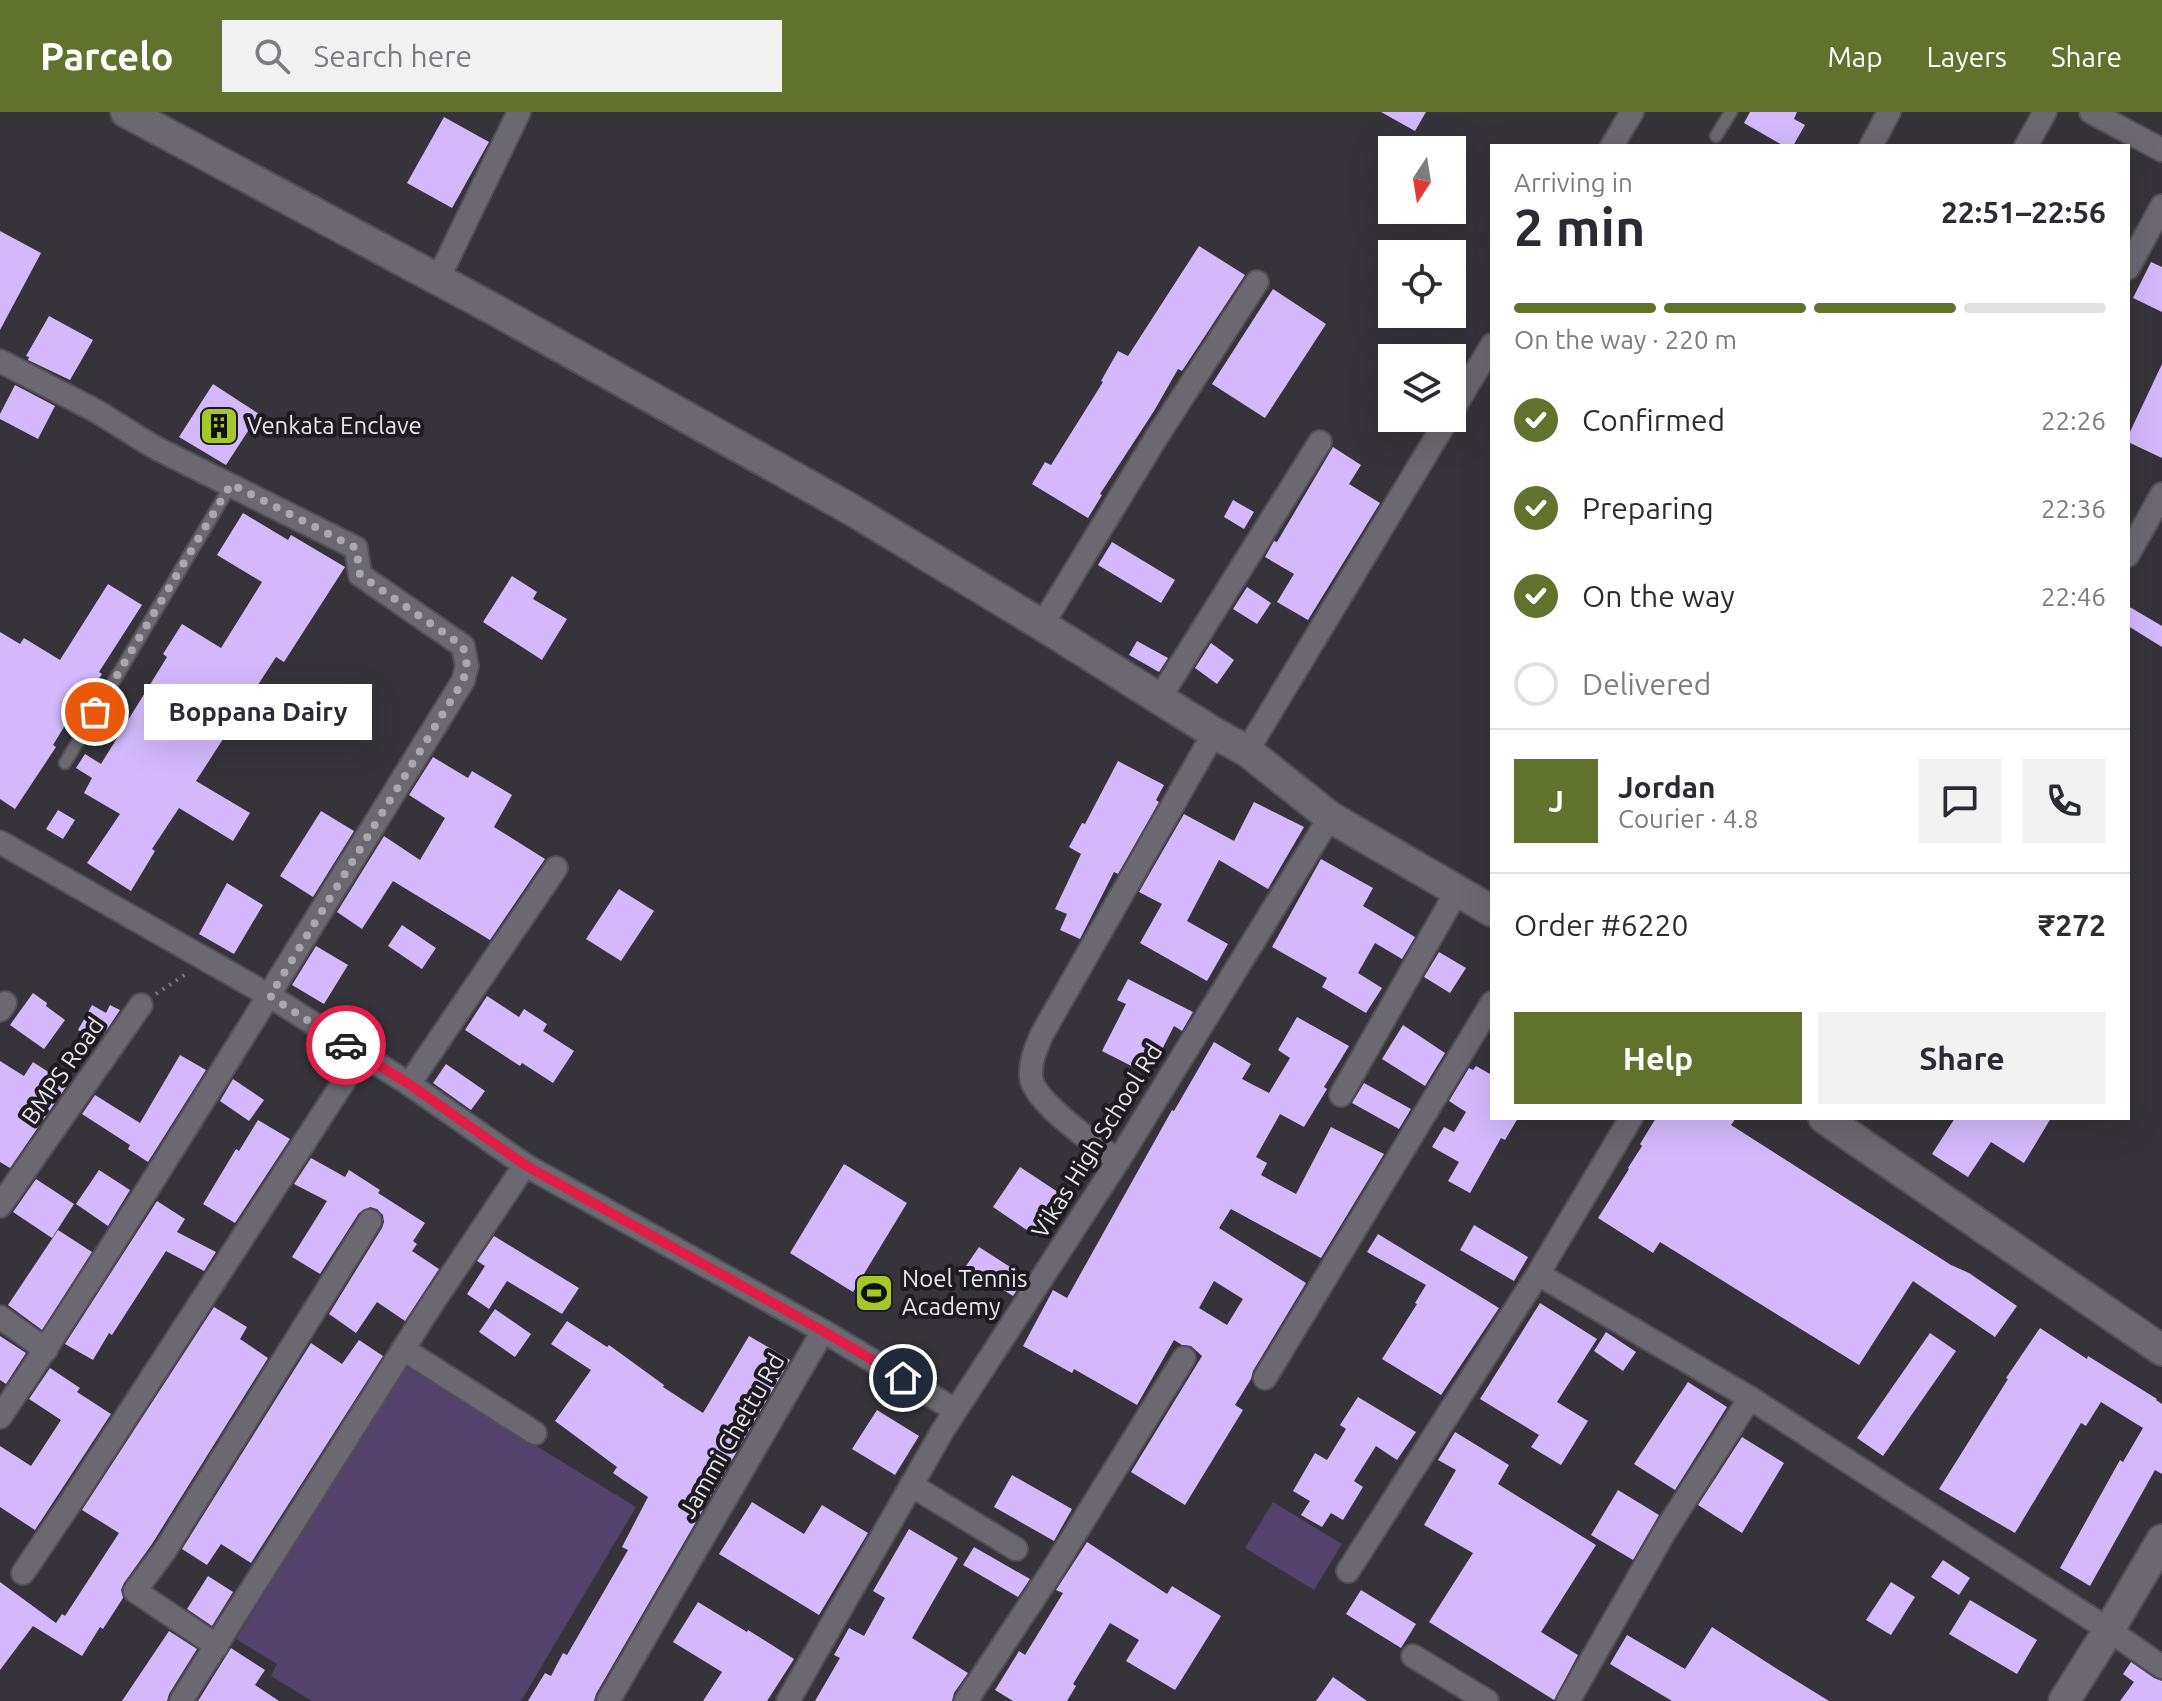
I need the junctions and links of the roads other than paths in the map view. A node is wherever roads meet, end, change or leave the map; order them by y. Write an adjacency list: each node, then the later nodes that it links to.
1 (126, 112): 15 (street)
2 (519, 112): 15 (street)
3 (1632, 112): 9 (street)
4 (1731, 112): 8 (lane)
5 (1889, 112): 10 (street)
6 (2045, 112): 11 (street)
7 (2091, 112): 12 (street)
8 (1716, 136)
9 (1613, 144)
10 (1872, 144)
11 (2027, 144)
12 (2162, 150)
13 (2162, 206): 14 (street)
14 (2130, 264)
15 (438, 279): 25 (street)
16 (1257, 282): 25 (street)
17 (1490, 348): 19 (street)
18 (0, 361): 22 (street)
19 (1466, 388)
20 (1440, 432): 28 (street)
21 (1320, 442): 26 (street)
22 (231, 484): 29 (lane); 35 (street)
23 (2162, 494): 24 (street)
24 (2130, 551)
25 (1042, 625): 26 (street)
26 (1159, 699): 27 (street)
27 (1214, 733): 28 (street); 43 (street)
28 (1247, 751): 30 (street)
29 (65, 763)
30 (1330, 817): 33 (street); 43 (street, Vikas High School Rd)
31 (0, 842): 35 (street)
32 (556, 868): 39 (street)
33 (1457, 891): 34 (street); 40 (street)
34 (1490, 910)
35 (270, 996): 38 (street); 51 (street)
36 (141, 1005): 45 (street, BMPS Road)
37 (1490, 1006): 54 (street)
38 (361, 1055): 39 (street); 63 (street)
39 (409, 1084): 44 (street)
40 (1341, 1095)
41 (1630, 1120): 47 (street)
42 (1827, 1120): 52 (street)
43 (1118, 1161): 56 (street, Vikas High School Rd)
44 (525, 1165): 49 (street); 50 (street)
45 (0, 1206)
46 (370, 1221): 65 (street)
47 (1538, 1274): 55 (street); 62 (street)
48 (0, 1317): 51 (street)
49 (823, 1331): 56 (street); 68 (street, Jammi Chettu Rd)
50 (403, 1349): 58 (street); 65 (street)
51 (46, 1350): 57 (street)
52 (2162, 1350)
53 (1184, 1358): 71 (street)
54 (1265, 1378)
55 (1750, 1398): 64 (street); 73 (street)
56 (955, 1410): 59 (street, Vikas High School Rd)
57 (0, 1417)
58 (535, 1433)
59 (911, 1485): 61 (street); 70 (street, Vikas High School Rd)
60 (2162, 1540): 64 (street)
61 (1016, 1549)
62 (1348, 1571)
63 (23, 1573)
64 (2109, 1630): 67 (street); 74 (street)
65 (217, 1646): 69 (street)
66 (1413, 1656): 72 (street)
67 (2162, 1667)
68 (610, 1700)
69 (181, 1701)
70 (788, 1701)
71 (966, 1701)
72 (1487, 1701)
73 (1568, 1701)
74 (2064, 1701)

